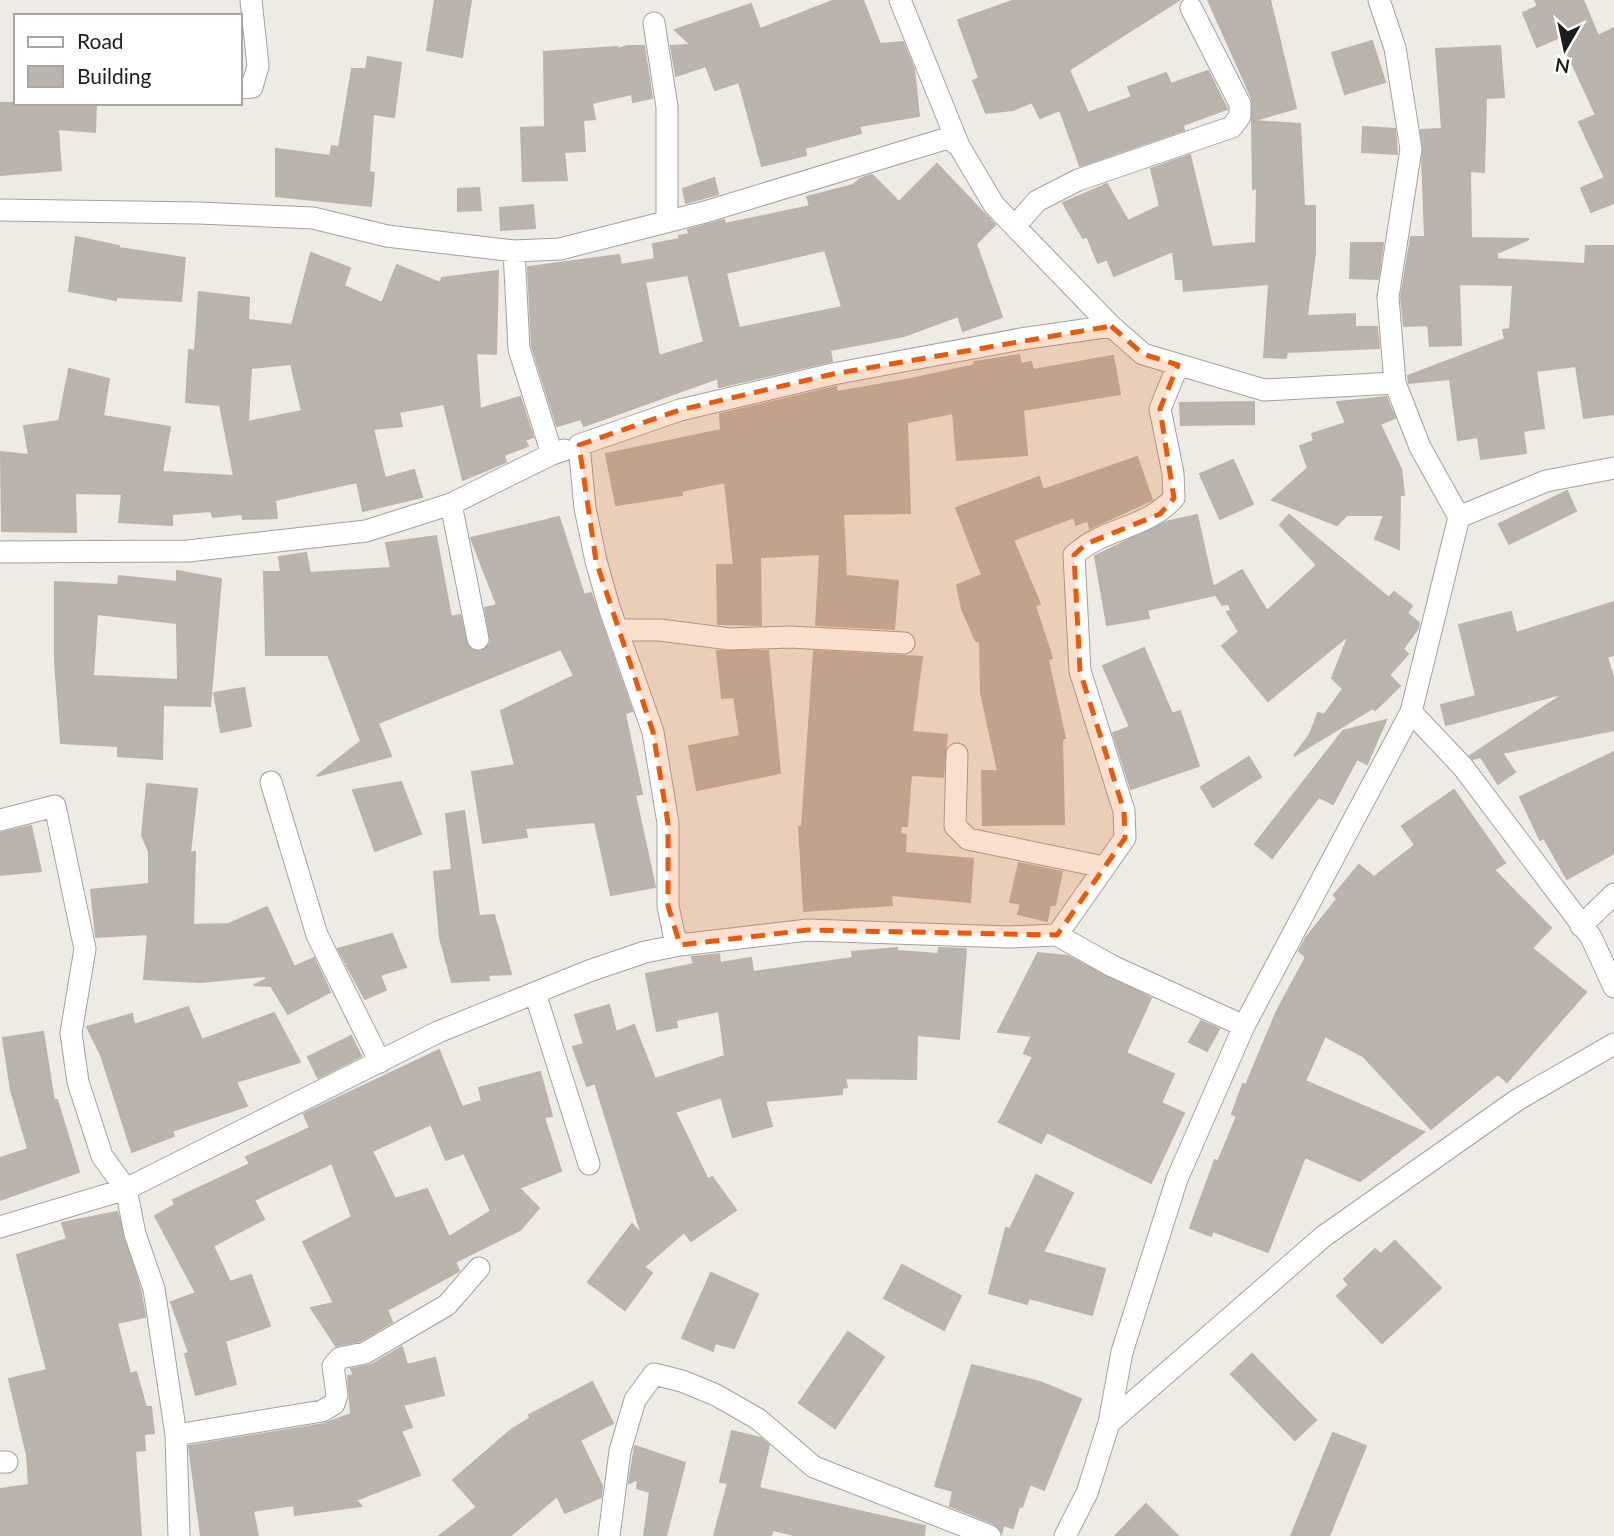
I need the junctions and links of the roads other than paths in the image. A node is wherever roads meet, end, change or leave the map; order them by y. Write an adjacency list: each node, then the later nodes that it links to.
1 (251, 0): 6 (street)
2 (900, 0): 7 (street)
3 (1379, 0): 14 (street)
4 (1191, 8): 10 (street)
5 (654, 23): 9 (street)
6 (242, 88)
7 (959, 146): 9 (street); 10 (street)
8 (0, 211): 11 (street)
9 (667, 220): 11 (street)
10 (1015, 226): 12 (street)
11 (514, 251): 16 (street)
12 (1111, 326): 13 (street); 15 (street)
13 (1178, 366): 14 (street); 28 (street)
14 (1395, 383): 19 (street)
15 (579, 445): 16 (street); 21 (street)
16 (552, 454): 18 (street)
17 (1614, 468): 19 (street)
18 (451, 504): 20 (street); 22 (street)
19 (1459, 517): 24 (street)
20 (0, 552)
21 (619, 630): 23 (street); 32 (street)
22 (478, 639)
23 (904, 643)
24 (1411, 712): 30 (street); 35 (street)
25 (957, 754): 28 (street)
26 (271, 782): 37 (street)
27 (0, 820): 39 (street)
28 (1104, 867): 31 (street)
29 (1614, 894): 30 (street)
30 (1581, 926): 33 (street)
31 (1057, 935): 32 (street); 35 (street)
32 (680, 945): 34 (street)
33 (1614, 987)
34 (535, 993): 37 (street); 38 (street)
35 (1244, 1026): 42 (street)
36 (1614, 1044): 42 (street)
37 (380, 1062): 39 (street)
38 (589, 1164)
39 (126, 1189): 40 (street); 43 (street)
40 (0, 1227)
41 (479, 1268): 43 (street)
42 (1109, 1423): 44 (street)
43 (176, 1435): 45 (street)
44 (1062, 1535)
45 (179, 1536)
46 (609, 1536): 47 (street)
47 (990, 1536)

